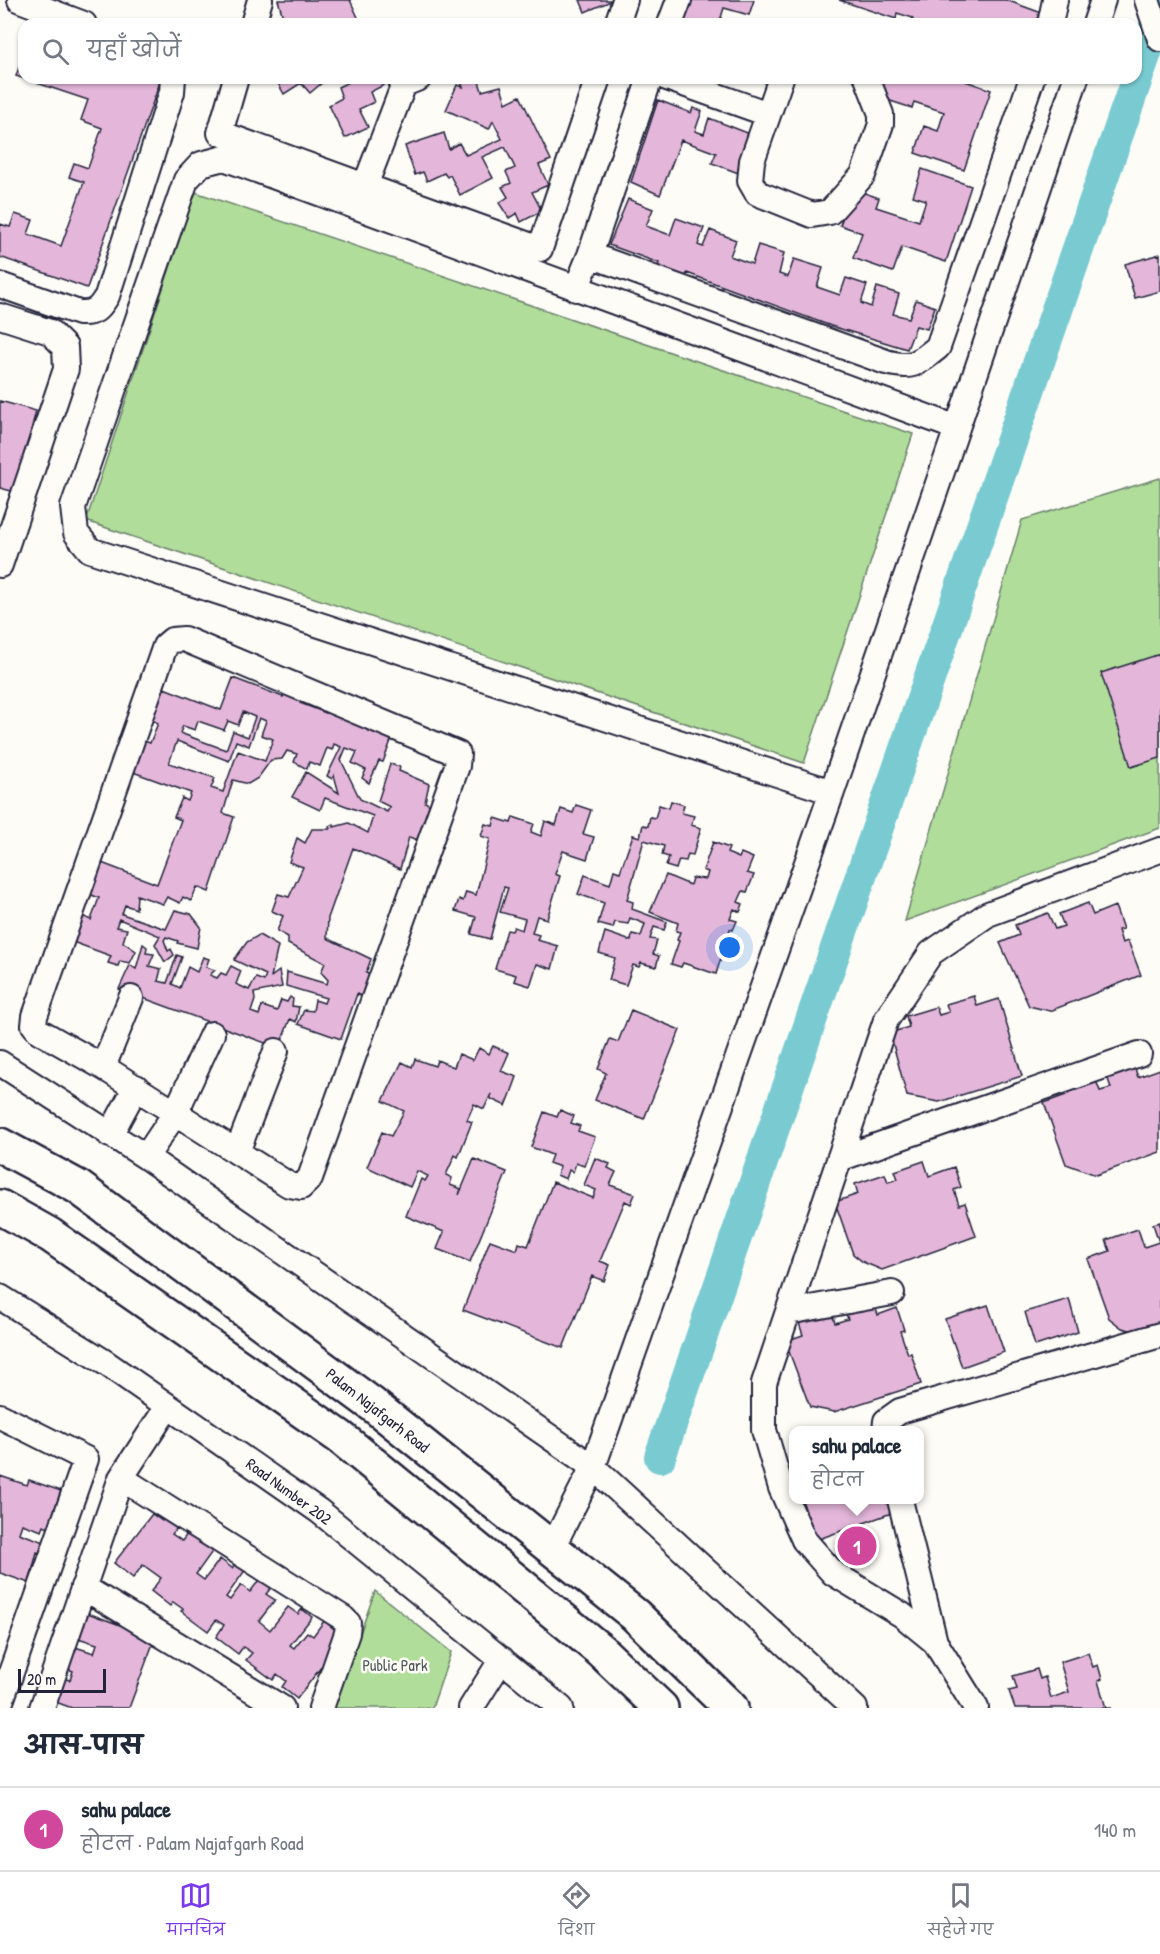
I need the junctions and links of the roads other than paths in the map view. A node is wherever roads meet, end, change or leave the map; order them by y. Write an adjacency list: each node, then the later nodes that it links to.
1 (20, 0): 8 (street)
2 (260, 0): 9 (street)
3 (625, 0): 10 (street)
4 (679, 0): 11 (street)
5 (1055, 0): 12 (street)
6 (1103, 0): 13 (street)
7 (1147, 0): 14 (street)
8 (68, 18)
9 (255, 18)
10 (619, 18)
11 (672, 18)
12 (1051, 18)
13 (1097, 18)
14 (1160, 39)
15 (173, 84): 30 (street)
16 (234, 84): 26 (street)
17 (404, 84): 28 (street)
18 (596, 84): 28 (street)
19 (648, 84): 29 (street)
20 (684, 84): 25 (street)
21 (779, 84): 25 (street)
22 (869, 84): 25 (street)
23 (1030, 84): 29 (street)
24 (1074, 84): 33 (street)
25 (768, 114)
26 (220, 133): 27 (street); 28 (street)
27 (211, 162): 31 (street); 35 (street)
28 (365, 186)
29 (590, 255): 31 (street)
30 (0, 285)
31 (576, 289): 33 (street)
32 (0, 316): 34 (street)
33 (957, 428): 35 (street)
34 (0, 565)
35 (832, 792): 58 (street)
36 (1160, 850): 49 (street)
37 (131, 998): 42 (street)
38 (212, 1034): 44 (street)
39 (276, 1052): 47 (street)
40 (1139, 1054): 49 (street)
41 (0, 1063): 45 (street)
42 (103, 1067): 43 (street); 47 (street)
43 (135, 1087): 44 (street); 45 (street)
44 (176, 1113): 47 (street); 48 (street)
45 (110, 1135): 48 (street)
46 (0, 1145): 61 (main road, Palam Najafgarh Road)
47 (237, 1152)
48 (146, 1157): 58 (street)
49 (839, 1159): 53 (street)
50 (0, 1208): 71 (main road)
51 (892, 1293): 53 (street)
52 (0, 1298): 55 (street, Road Number 202)
53 (788, 1312): 63 (street)
54 (1160, 1335): 57 (street)
55 (168, 1406): 59 (street); 64 (street, Road Number 202)
56 (0, 1416): 65 (street)
57 (886, 1426)
58 (593, 1467): 61 (street); 73 (street)
59 (121, 1478): 62 (street); 68 (street)
60 (901, 1504): 63 (street)
61 (552, 1548): 72 (main road, Palam Najafgarh Road)
62 (83, 1587): 66 (street); 67 (street)
63 (935, 1642): 74 (street)
64 (502, 1659): 69 (street); 70 (street, Road Number 202)
65 (0, 1704)
66 (42, 1708)
67 (282, 1708)
68 (321, 1708)
69 (471, 1708)
70 (561, 1708)
71 (661, 1708)
72 (731, 1708)
73 (855, 1708)
74 (976, 1708)

